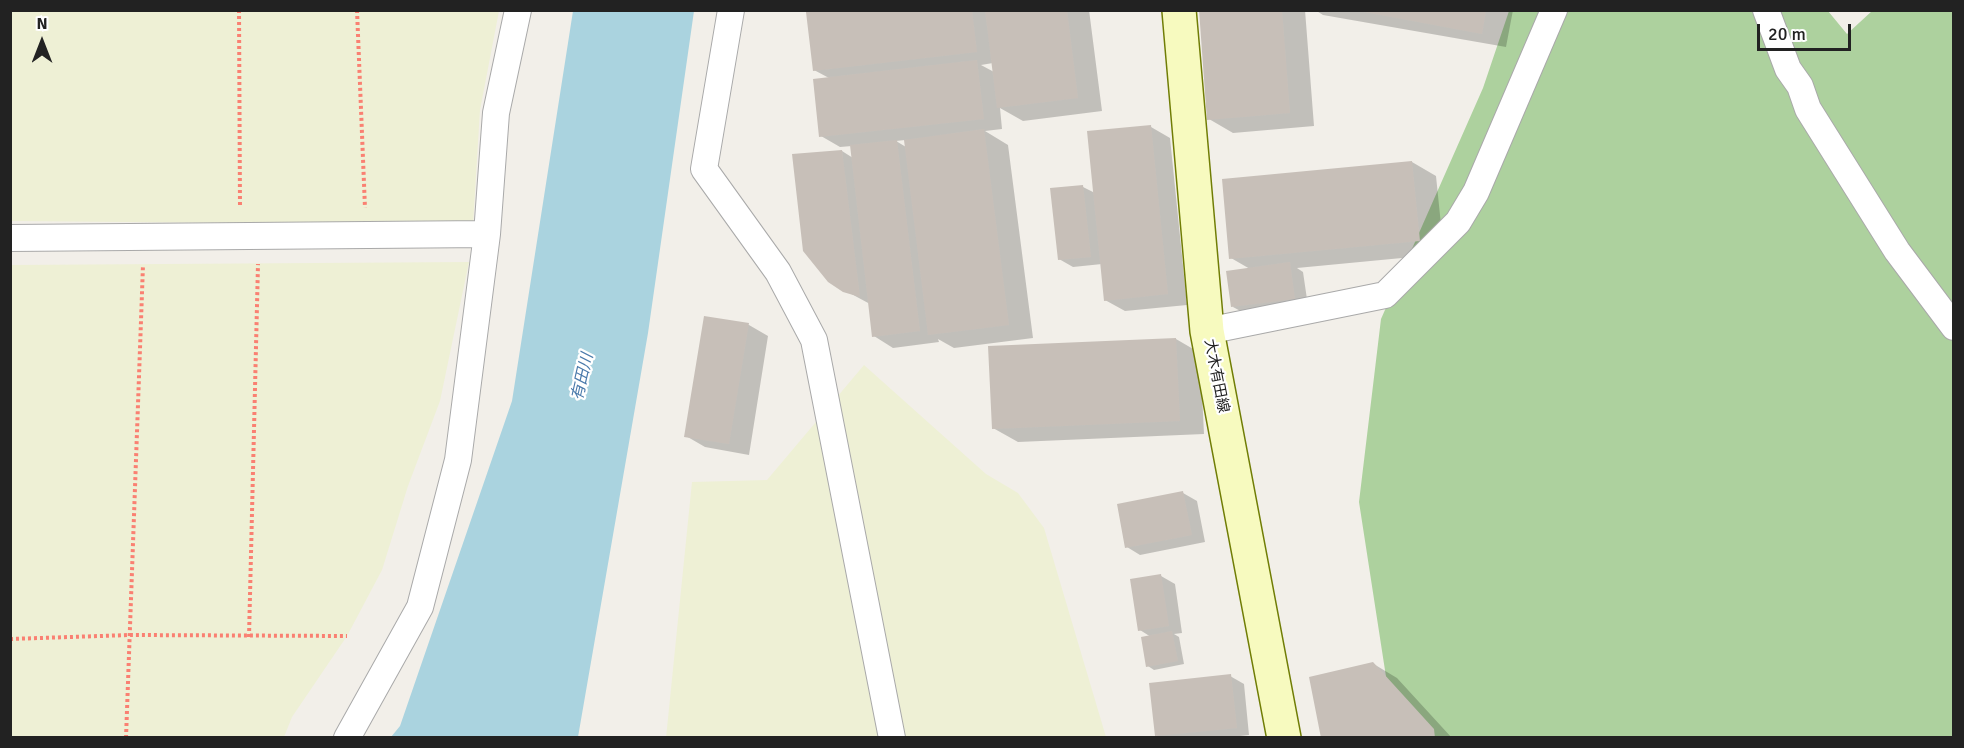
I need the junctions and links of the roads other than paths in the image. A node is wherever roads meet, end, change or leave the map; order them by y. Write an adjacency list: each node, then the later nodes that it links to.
1 (518, 10): 6 (street)
2 (731, 10): 11 (street)
3 (1179, 10): 9 (main road, 大木有田線)
4 (1554, 10): 9 (street)
5 (1766, 10): 8 (street)
6 (487, 234): 7 (street); 10 (street)
7 (10, 238)
8 (1953, 327)
9 (1207, 331): 12 (main road, 大木有田線)
10 (347, 738)
11 (892, 738)
12 (1284, 738)

